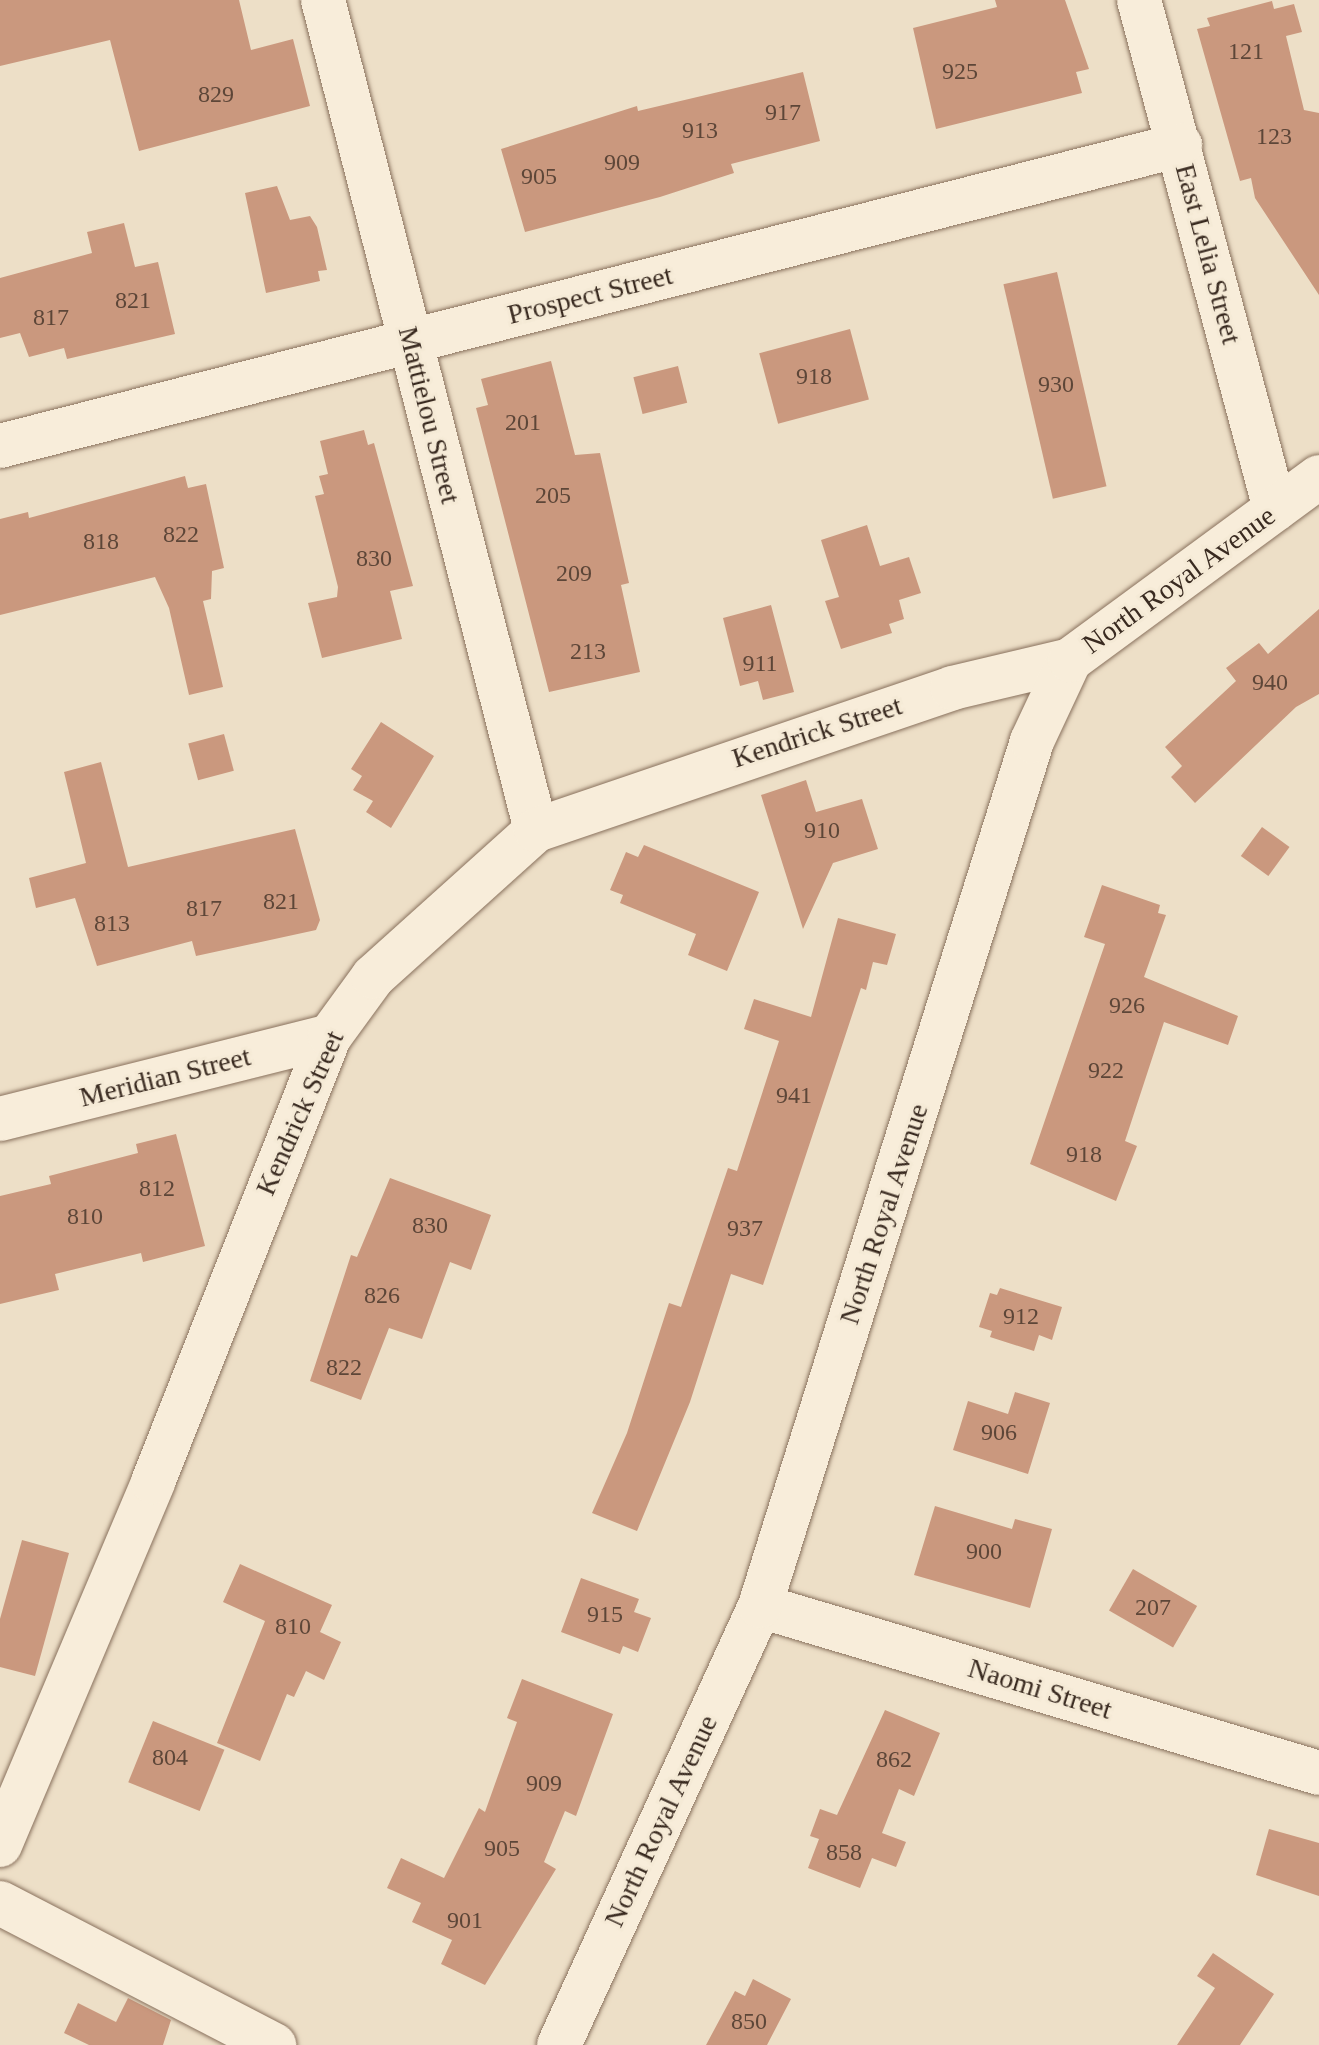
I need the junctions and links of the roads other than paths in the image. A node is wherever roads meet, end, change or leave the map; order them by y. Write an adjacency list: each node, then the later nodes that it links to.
1 (323, 0): 4 (street, Mattielou Street)
2 (1139, 0): 3 (street, East Lelia Street)
3 (1180, 145): 4 (street, Prospect Street); 7 (street, East Lelia Street)
4 (410, 339): 5 (street, Prospect Street); 9 (street, Mattielou Street)
5 (0, 446)
6 (1319, 477): 7 (street, North Royal Avenue)
7 (1275, 509): 8 (street, North Royal Avenue)
8 (1070, 660): 9 (street, Kendrick Street); 12 (street, North Royal Avenue)
9 (536, 830): 10 (street, Kendrick Street)
10 (330, 1036): 11 (street, Meridian Street); 14 (street, Kendrick Street)
11 (0, 1119)
12 (760, 1606): 13 (street, Naomi Street); 17 (street, North Royal Avenue)
13 (1319, 1773)
14 (0, 1845)
15 (0, 1903): 16 (street)
16 (274, 2045)
17 (559, 2045)

